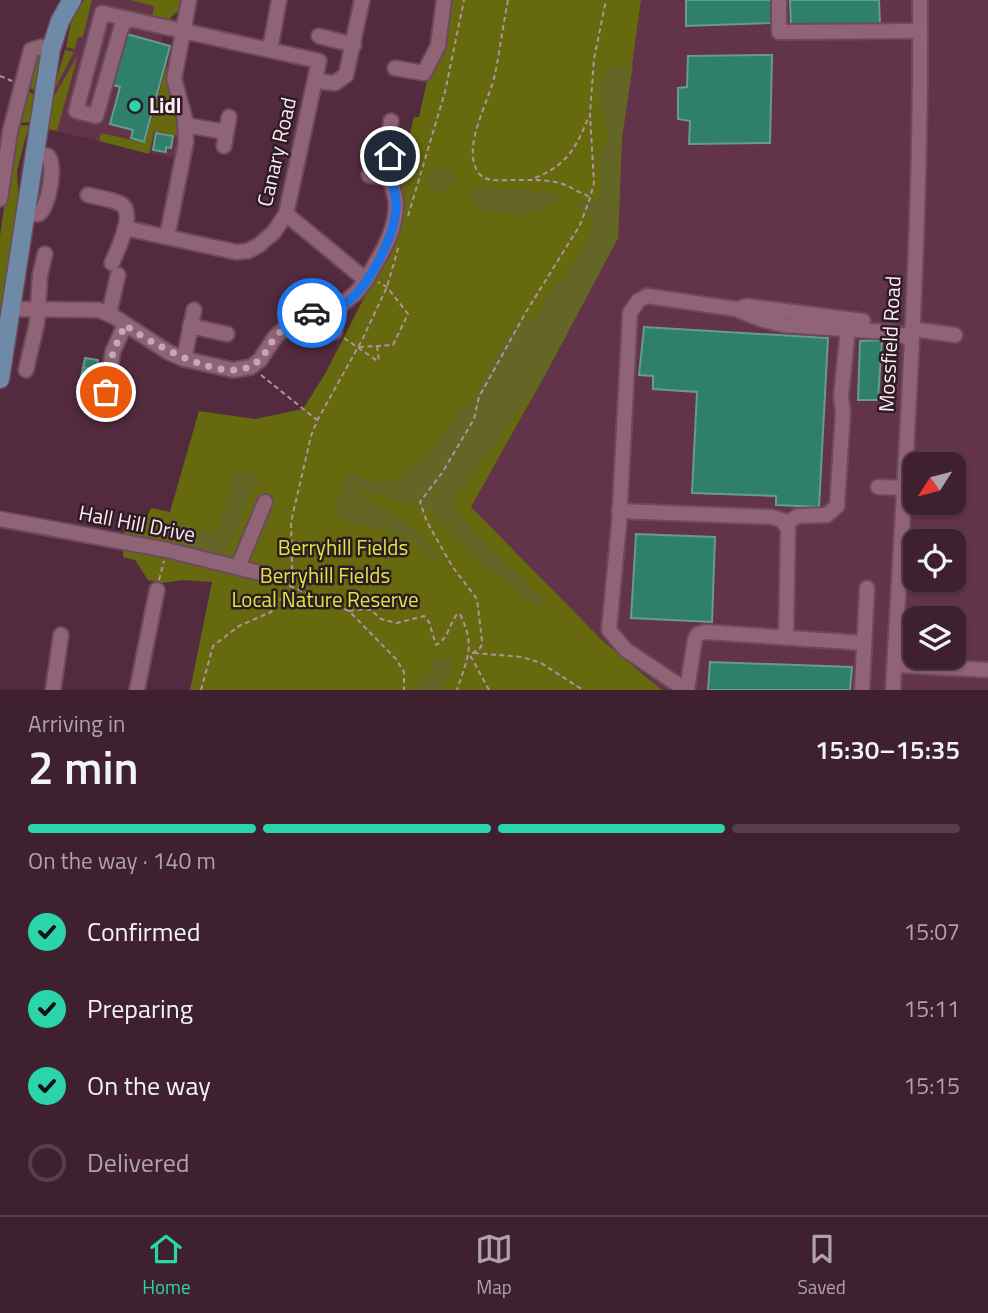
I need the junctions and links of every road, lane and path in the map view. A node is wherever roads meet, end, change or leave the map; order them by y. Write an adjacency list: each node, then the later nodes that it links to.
1 (72, 0): 15 (main road)
2 (189, 0): 12 (street)
3 (279, 0): 16 (street)
4 (362, 0): 14 (street)
5 (444, 0): 17 (street)
6 (508, 0): 26 (path)
7 (606, 0): 19 (path)
8 (779, 0): 11 (street)
9 (920, 0): 11 (street, Mossfield Road)
10 (130, 19): 10 (street, Canary Road); 12 (street, Canary Road)
11 (920, 31): 45 (street, Mossfield Road)
12 (183, 32): 16 (street, Canary Road); 21 (street)
13 (319, 36): 14 (street)
14 (354, 45): 18 (street)
15 (51, 49): 22 (street); 36 (main road)
16 (270, 50): 18 (street, Canary Road)
17 (395, 68)
18 (315, 81): 30 (street, Canary Road)
19 (590, 114): 26 (path); 28 (path)
20 (391, 121): 25 (street)
21 (185, 125): 23 (street); 32 (street)
22 (5, 132): 29 (street)
23 (226, 132)
24 (369, 175): 25 (street)
25 (389, 178): 34 (street)
26 (534, 179): 28 (path)
27 (88, 195): 31 (street, Canary Road)
28 (590, 198): 74 (path)
29 (0, 199)
30 (286, 214): 32 (street, Canary Road); 34 (street)
31 (125, 228): 32 (street, Canary Road); 41 (street)
32 (167, 237)
33 (45, 254): 38 (street)
34 (366, 280): 40 (street)
35 (387, 287): 49 (path)
36 (12, 309): 38 (street); 54 (main road)
37 (736, 309): 44 (street); 45 (street); 61 (street)
38 (38, 310): 41 (street); 53 (street)
39 (194, 310): 43 (street)
40 (329, 310): 46 (street); 52 (street)
41 (109, 314): 42 (street)
42 (125, 325): 51 (street); 55 (street)
43 (190, 326): 47 (street); 51 (street)
44 (848, 328): 45 (street); 63 (street)
45 (912, 330): 48 (street); 56 (street, Mossfield Road)
46 (335, 332): 50 (path)
47 (227, 334)
48 (955, 335)
49 (377, 346): 50 (path); 50 (path)
50 (358, 347)
51 (184, 359): 52 (street)
52 (251, 367): 67 (path)
53 (26, 370)
54 (0, 379)
55 (106, 392)
56 (906, 452)
57 (878, 487): 58 (street)
58 (903, 488)
59 (265, 502): 65 (street)
60 (903, 508): 75 (street, Mossfield Road)
61 (619, 511): 63 (street); 84 (street)
62 (0, 519): 64 (street, Hall Hill Drive)
63 (785, 524): 72 (street)
64 (171, 551): 65 (street, Hall Hill Drive); 69 (path)
65 (238, 567): 66 (street, Hall Hill Drive)
66 (264, 574): 67 (path)
67 (290, 587): 70 (path); 79 (path)
68 (867, 588): 73 (street)
69 (157, 590): 78 (street)
70 (349, 611): 74 (path); 80 (path)
71 (61, 635): 77 (street)
72 (786, 638): 73 (street); 84 (street)
73 (864, 643): 85 (street)
74 (472, 654): 81 (path); 82 (path); 83 (path)
75 (895, 665): 76 (street); 86 (street, Mossfield Road)
76 (988, 670)
77 (53, 690)
78 (137, 690)
79 (201, 690)
80 (404, 690)
81 (457, 690)
82 (489, 690)
83 (583, 690)
84 (686, 690)
85 (862, 690)
86 (893, 690)

